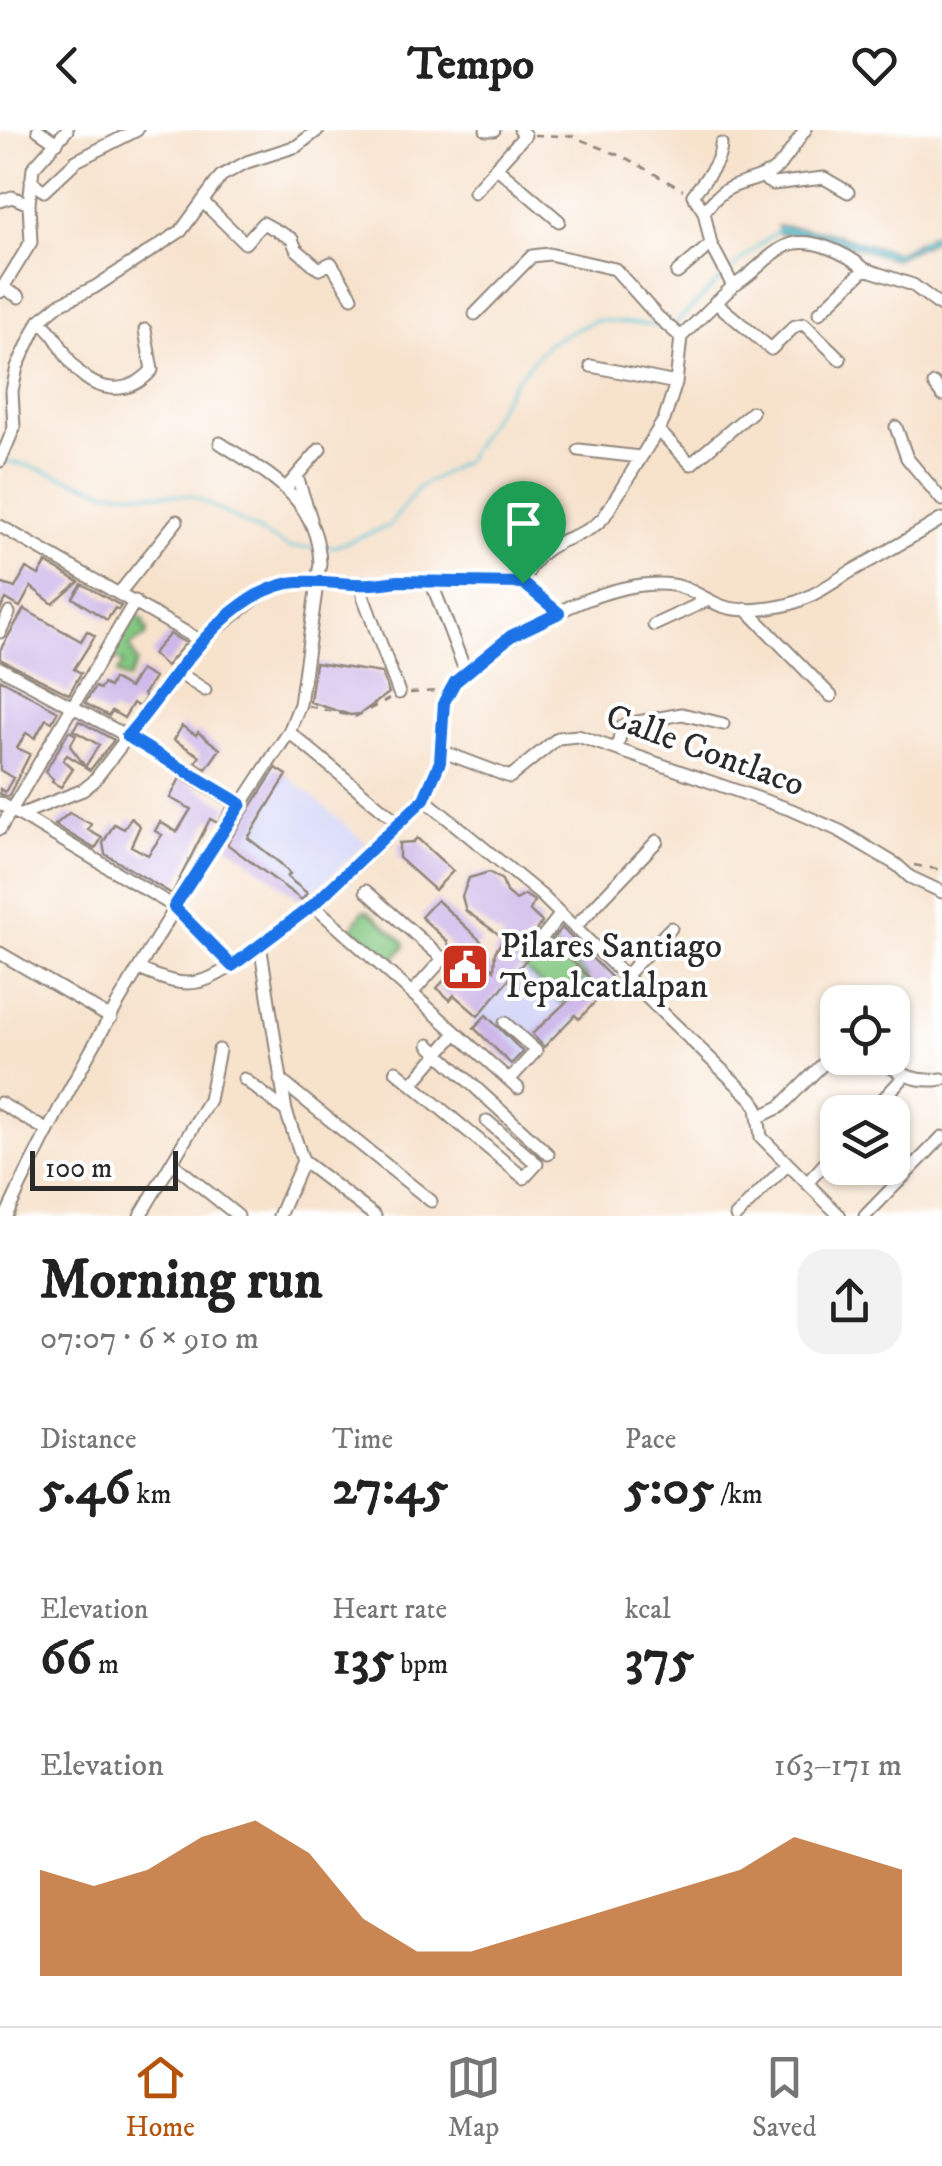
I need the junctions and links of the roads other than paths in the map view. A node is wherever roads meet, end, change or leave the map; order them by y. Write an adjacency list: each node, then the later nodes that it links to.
1 (38, 130): 9 (street)
2 (67, 130): 9 (street)
3 (137, 130): 13 (street)
4 (318, 130): 17 (street)
5 (486, 130): 6 (street)
6 (494, 130)
7 (805, 130): 12 (street)
8 (523, 132): 11 (street)
9 (57, 143): 13 (street)
10 (721, 144): 19 (street)
11 (496, 168): 14 (street); 20 (street)
12 (766, 174): 15 (street); 19 (street)
13 (32, 182): 18 (street)
14 (474, 192)
15 (848, 192)
16 (0, 201): 18 (street)
17 (203, 202): 26 (street); 32 (street)
18 (30, 204): 25 (street)
19 (704, 212): 21 (street)
20 (559, 221)
21 (711, 244): 23 (street); 24 (street)
22 (865, 269): 24 (street); 29 (street); 30 (street)
23 (677, 273)
24 (731, 280): 28 (street)
25 (2, 290): 27 (street)
26 (352, 297)
27 (19, 298)
28 (715, 302): 34 (street); 35 (street)
29 (942, 307)
30 (819, 312)
31 (475, 314): 34 (street)
32 (40, 321): 33 (street); 45 (street)
33 (145, 330)
34 (676, 333): 37 (street)
35 (840, 359)
36 (591, 366): 37 (street)
37 (676, 382): 40 (street)
38 (752, 412): 40 (street)
39 (896, 428): 48 (street)
40 (658, 431): 44 (street)
41 (220, 443): 47 (street)
42 (320, 449): 46 (street)
43 (579, 450): 44 (street)
44 (640, 457): 54 (street)
45 (2, 458)
46 (297, 477): 47 (street); 51 (street)
47 (287, 487): 51 (street)
48 (942, 500)
49 (942, 519): 60 (street)
50 (177, 520): 57 (street)
51 (312, 523): 53 (street)
52 (0, 526): 57 (street)
53 (318, 582): 56 (street); 65 (street); 74 (street)
54 (523, 583): 55 (street); 62 (street)
55 (432, 584): 56 (street); 68 (street)
56 (364, 585): 70 (street)
57 (120, 592): 59 (street)
58 (708, 600): 60 (street); 62 (street); 63 (street)
59 (135, 601): 65 (street); 72 (street)
60 (746, 609): 71 (street)
61 (9, 613): 64 (street)
62 (559, 613): 68 (street)
63 (654, 624)
64 (0, 632)
65 (200, 641): 67 (street)
66 (0, 668): 72 (street)
67 (177, 672): 69 (street); 75 (street)
68 (466, 673): 77 (street)
69 (205, 690)
70 (399, 693)
71 (831, 696)
72 (72, 707): 75 (street); 80 (street)
73 (723, 724): 76 (street)
74 (289, 732): 79 (street); 81 (street)
75 (127, 736): 79 (street); 80 (street)
76 (617, 748): 77 (street, Calle Contlaco); 85 (street, Calle Contlaco)
77 (441, 751): 78 (street)
78 (424, 799): 81 (street); 88 (street)
79 (241, 804): 87 (street)
80 (11, 809): 82 (street); 87 (street)
81 (400, 824): 86 (street)
82 (0, 828)
83 (657, 841): 89 (street)
84 (366, 892): 97 (street)
85 (942, 892)
86 (313, 905): 91 (street); 97 (street)
87 (174, 907): 94 (street); 95 (street)
88 (561, 914): 89 (street); 92 (street)
89 (575, 927): 96 (street)
90 (672, 928): 96 (street)
91 (260, 944): 94 (street); 109 (street)
92 (536, 944)
93 (0, 953): 98 (street)
94 (232, 966): 95 (street)
95 (139, 968): 98 (street)
96 (625, 976): 117 (street)
97 (412, 993): 100 (street)
98 (111, 1018): 119 (street)
99 (505, 1023): 100 (street)
100 (456, 1033): 101 (street)
101 (434, 1049): 105 (street); 115 (street)
102 (219, 1050): 124 (street)
103 (413, 1058): 105 (street)
104 (820, 1066): 117 (street)
105 (426, 1069): 112 (street)
106 (396, 1071): 112 (street)
107 (902, 1075): 111 (street)
108 (244, 1079): 116 (street)
109 (280, 1080): 116 (street); 128 (street)
110 (902, 1080): 113 (street)
111 (939, 1083)
112 (412, 1084): 120 (street)
113 (888, 1095)
114 (0, 1103): 119 (street)
115 (499, 1108): 118 (street); 122 (street)
116 (286, 1111): 123 (street)
117 (760, 1118): 125 (street)
118 (486, 1121): 120 (street); 120 (street)
119 (48, 1131): 130 (street)
120 (473, 1134)
121 (942, 1137): 136 (street)
122 (548, 1154)
123 (303, 1162): 133 (street); 134 (street)
124 (172, 1163): 131 (street); 132 (street)
125 (788, 1164): 127 (street); 135 (street)
126 (820, 1168): 127 (street)
127 (806, 1183): 129 (street)
128 (431, 1201)
129 (838, 1215)
130 (6, 1216)
131 (140, 1216)
132 (238, 1216)
133 (280, 1216)
134 (375, 1216)
135 (736, 1216)
136 (865, 1216)

